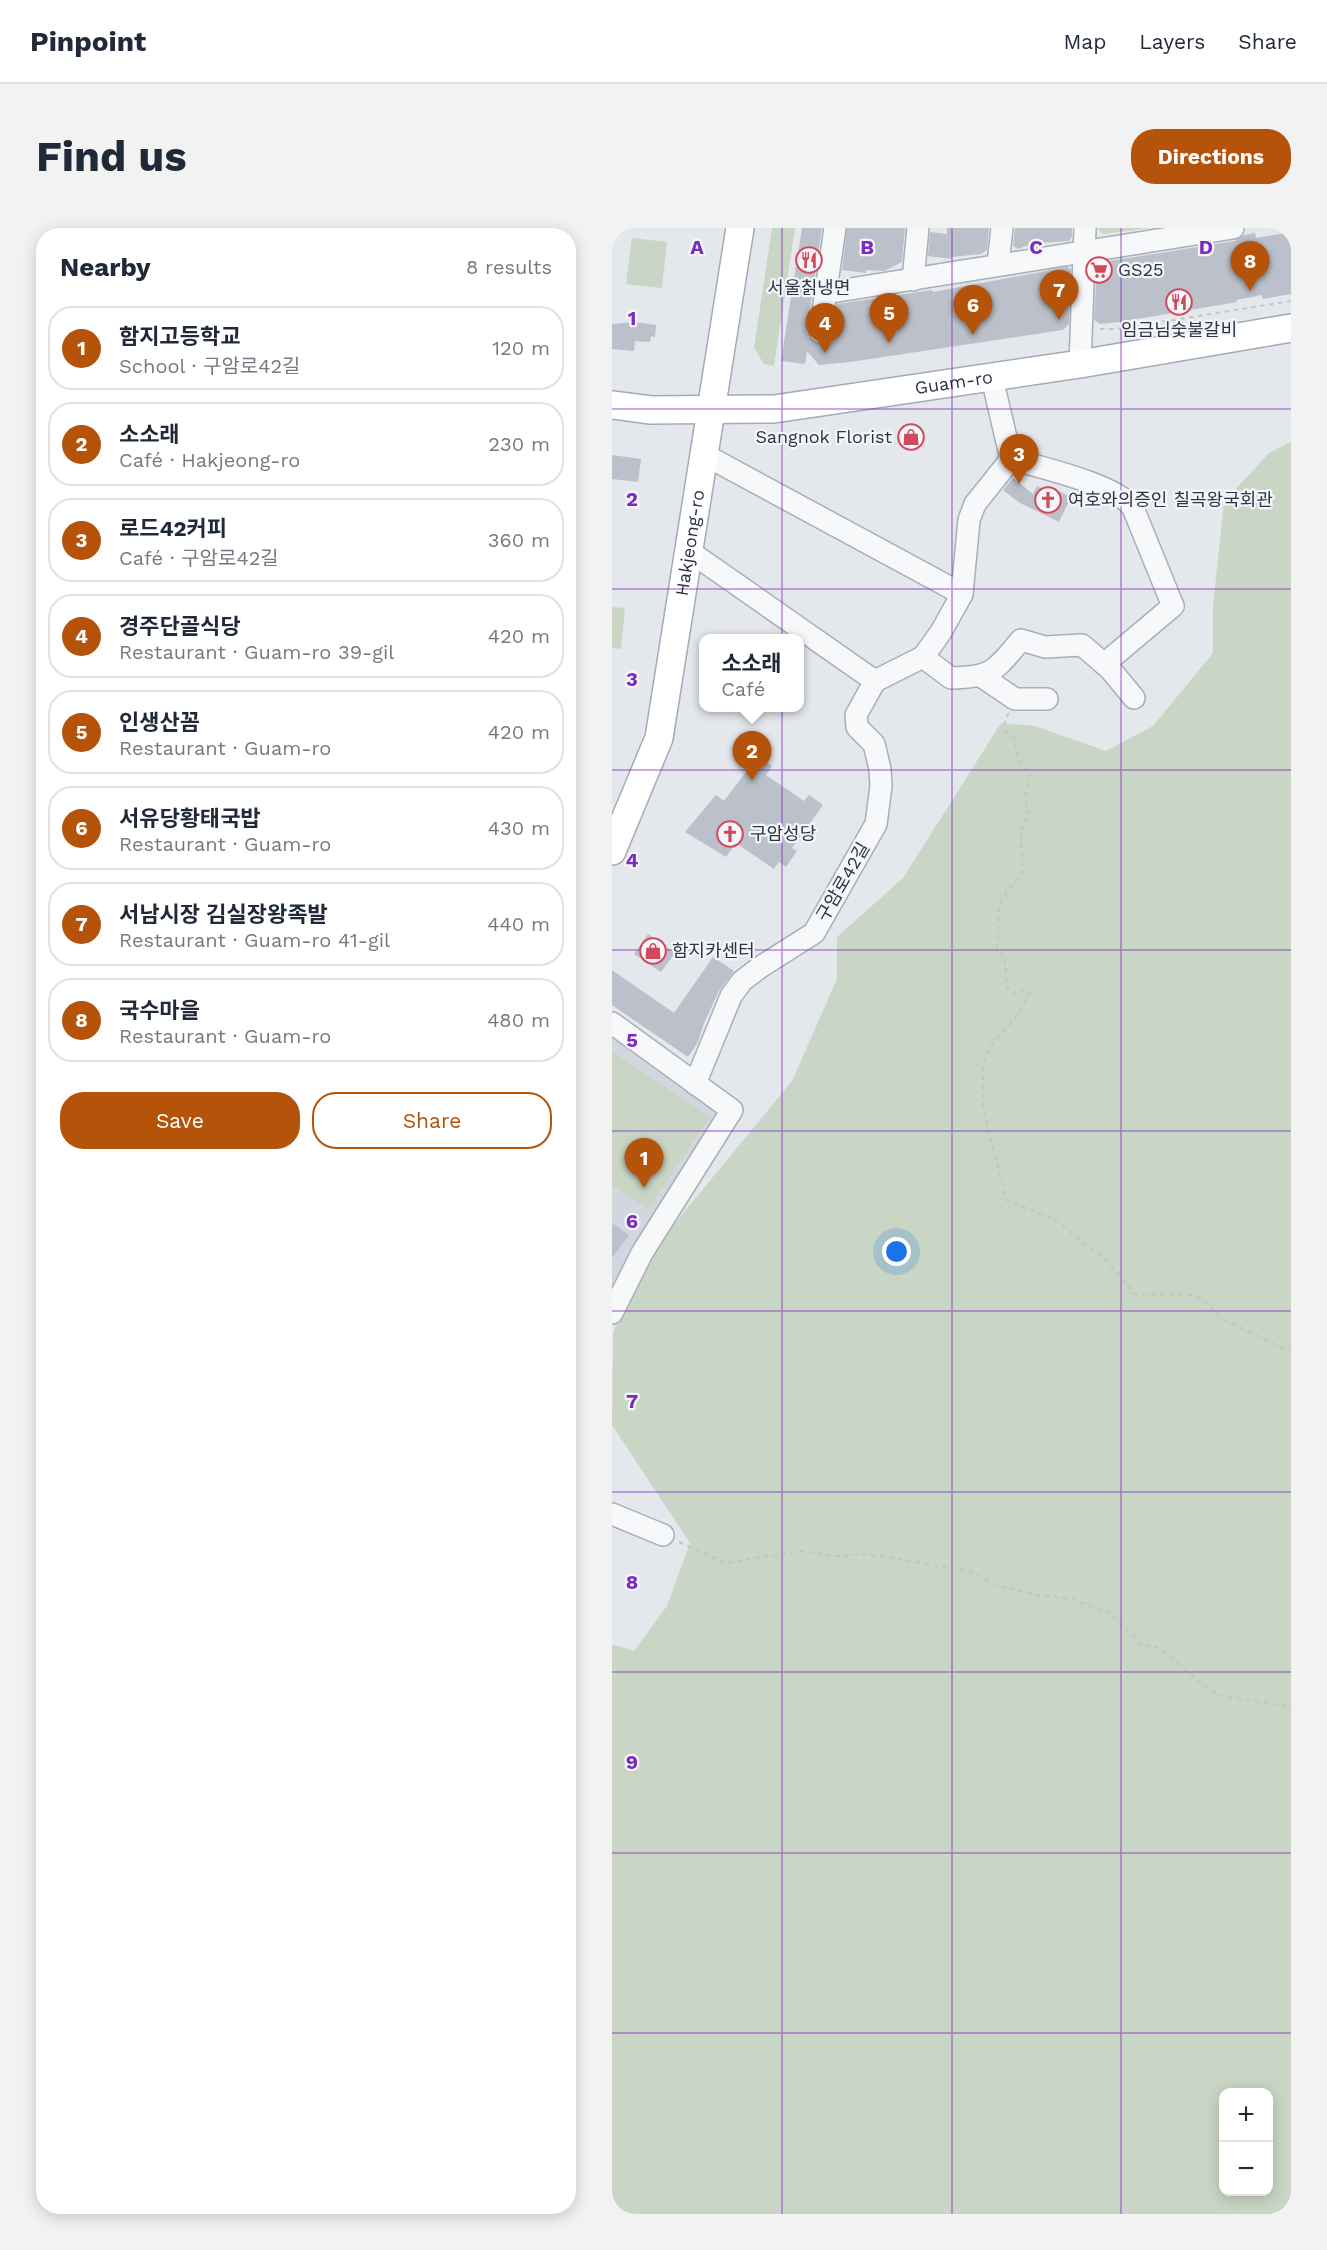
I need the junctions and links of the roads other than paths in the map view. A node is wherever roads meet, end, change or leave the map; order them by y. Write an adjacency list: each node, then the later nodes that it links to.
1 (740, 228): 16 (main road, Hakjeong-ro)
2 (835, 228): 10 (street)
3 (918, 228): 9 (street)
4 (1002, 228): 8 (street)
5 (1085, 228): 7 (street)
6 (1233, 228): 7 (street)
7 (1084, 251): 8 (street); 13 (street)
8 (998, 264): 9 (street)
9 (913, 280): 10 (street)
10 (825, 293): 12 (street)
11 (1291, 328): 13 (main road, Guam-ro)
12 (820, 332)
13 (1080, 364): 14 (main road, Guam-ro)
14 (992, 378): 16 (main road, Guam-ro); 18 (street)
15 (612, 405): 16 (main road, Guam-ro)
16 (713, 410): 17 (main road, Hakjeong-ro)
17 (705, 455): 19 (main road, Hakjeong-ro); 20 (street)
18 (1011, 459): 20 (street); 22 (street)
19 (689, 551): 24 (street); 27 (main road, Hakjeong-ro)
20 (962, 594): 21 (street)
21 (923, 657): 23 (street); 24 (street)
22 (1104, 664): 23 (street); 25 (street)
23 (981, 676): 26 (street)
24 (875, 681): 29 (street, 구암로42길)
25 (1134, 698)
26 (1047, 699)
27 (612, 851)
28 (612, 1023): 29 (street)
29 (695, 1084): 30 (street)
30 (612, 1313)
31 (612, 1514): 32 (street)
32 (663, 1535)

